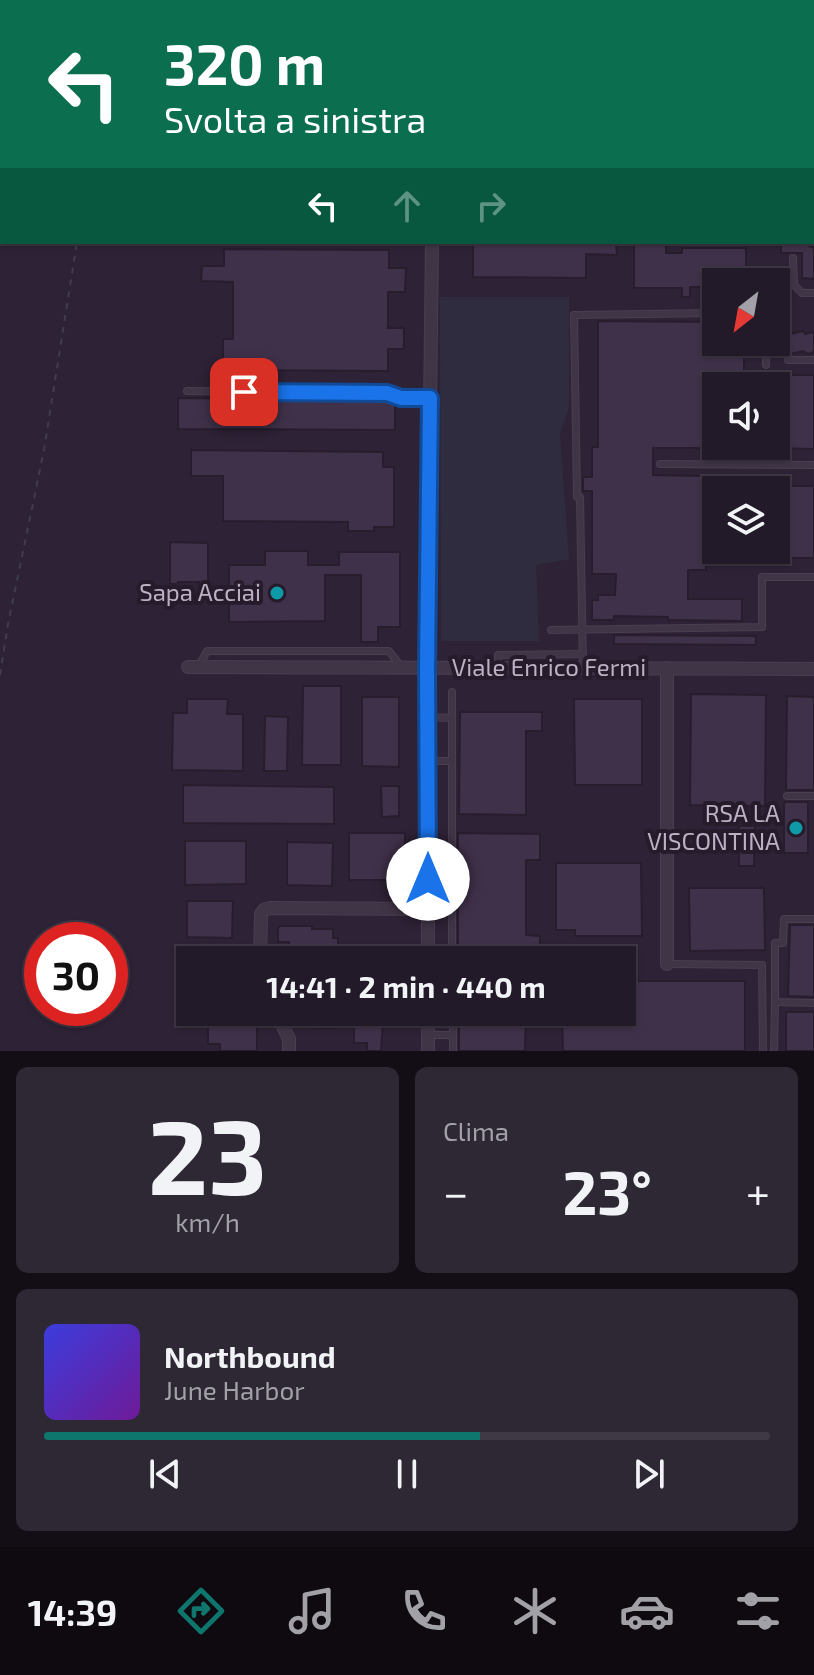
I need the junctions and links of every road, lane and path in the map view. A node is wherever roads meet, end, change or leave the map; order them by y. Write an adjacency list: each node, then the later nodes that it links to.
1 (77, 244): 24 (path)
2 (432, 244): 11 (street)
3 (793, 258): 4 (lane)
4 (814, 293)
5 (702, 313): 15 (lane)
6 (766, 356): 9 (lane)
7 (788, 360): 8 (lane)
8 (814, 360)
9 (766, 365)
10 (187, 391): 11 (lane)
11 (430, 398): 19 (street)
12 (660, 464): 13 (lane)
13 (814, 465)
14 (814, 577): 15 (lane)
15 (582, 629): 16 (lane); 17 (lane)
16 (551, 630)
17 (583, 654): 20 (lane); 21 (lane)
18 (193, 667): 19 (street, Viale Enrico Fermi)
19 (427, 668): 20 (street, Viale Enrico Fermi); 26 (street)
20 (498, 668): 21 (street, Viale Enrico Fermi)
21 (583, 668): 22 (street, Viale Enrico Fermi)
22 (667, 668): 23 (street, Viale Enrico Fermi); 38 (street)
23 (814, 669)
24 (0, 675)
25 (452, 692): 27 (lane)
26 (427, 717): 27 (lane); 28 (street)
27 (452, 718): 29 (lane)
28 (427, 761): 29 (lane); 32 (street)
29 (452, 761): 33 (lane)
30 (787, 796): 31 (lane)
31 (814, 796)
32 (428, 909): 33 (lane); 35 (street); 36 (street)
33 (452, 909): 37 (lane)
34 (814, 919): 39 (lane)
35 (260, 946)
36 (428, 946)
37 (452, 946)
38 (667, 964): 49 (lane)
39 (775, 1002): 40 (lane); 50 (lane)
40 (814, 1003)
41 (283, 1026): 46 (street)
42 (428, 1026): 44 (street)
43 (453, 1026): 45 (lane)
44 (428, 1035): 45 (lane); 47 (street)
45 (453, 1035): 48 (lane)
46 (289, 1051)
47 (428, 1051)
48 (453, 1051)
49 (763, 1051)
50 (774, 1051)

